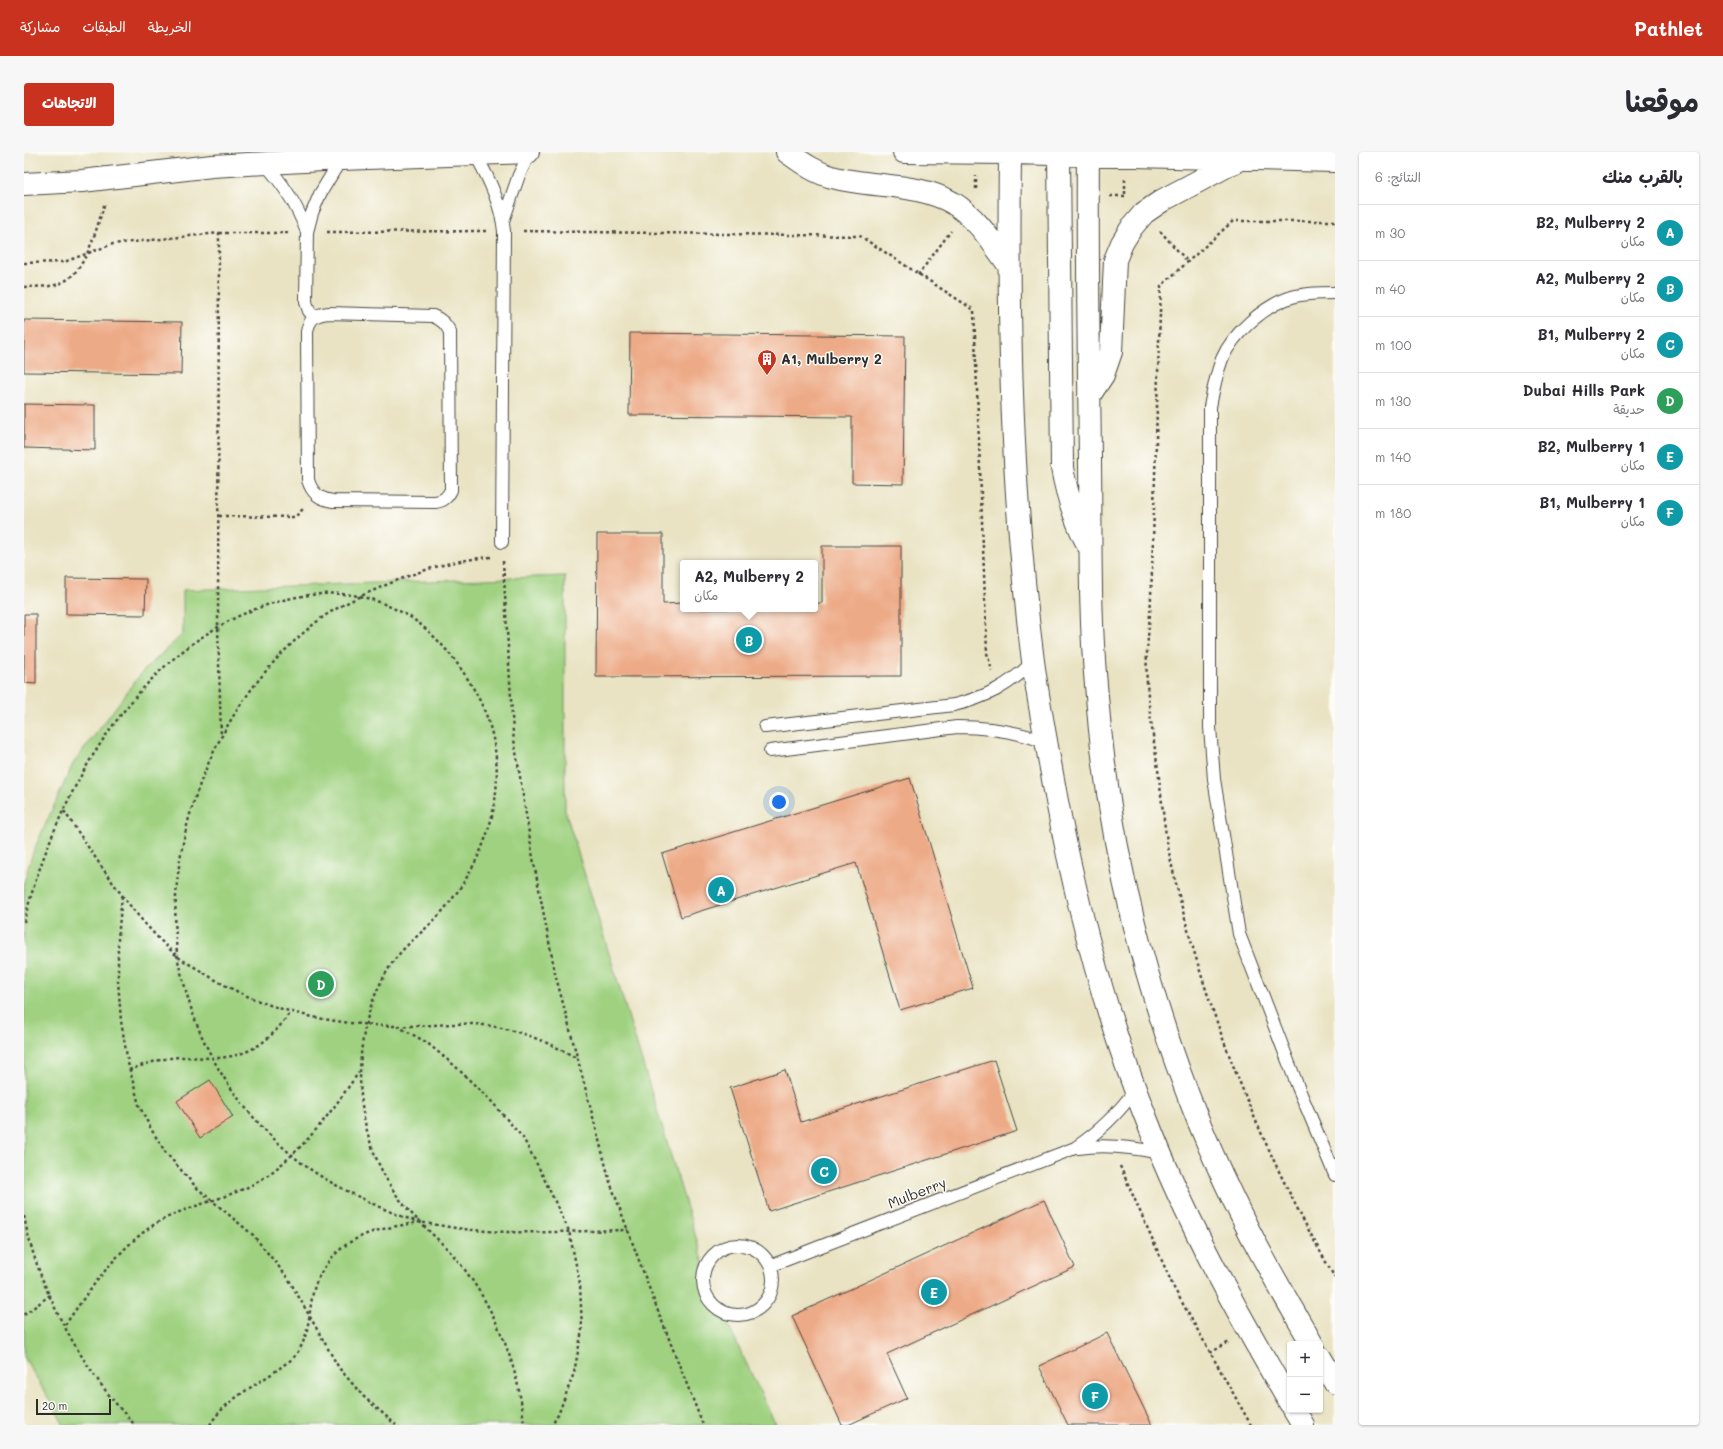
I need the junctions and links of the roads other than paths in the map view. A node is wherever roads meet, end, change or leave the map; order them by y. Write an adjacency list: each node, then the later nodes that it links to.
1 (529, 152): 7 (street); 13 (lane)
2 (787, 152): 15 (street)
3 (904, 152): 4 (street)
4 (1010, 152): 5 (street); 15 (street)
5 (1060, 153): 6 (street); 20 (street)
6 (1087, 153): 8 (street); 18 (street)
7 (476, 154): 9 (street); 13 (lane)
8 (1241, 158): 10 (street); 18 (street)
9 (340, 159): 11 (street); 14 (lane)
10 (1335, 161)
11 (264, 164): 12 (street); 14 (lane)
12 (24, 184)
13 (504, 226): 19 (lane)
14 (307, 232): 17 (lane)
15 (1008, 264): 21 (street)
16 (1335, 293): 28 (lane)
17 (314, 317): 17 (lane)
18 (1089, 396): 20 (street)
19 (502, 542)
20 (1091, 550): 30 (street)
21 (1033, 662): 22 (lane); 23 (street)
22 (765, 727)
23 (1046, 742): 24 (lane); 25 (street)
24 (770, 751)
25 (1135, 1090): 26 (lane, Mulberry); 27 (street)
26 (1075, 1148): 27 (lane, Mulberry); 29 (lane, Mulberry)
27 (1160, 1152): 33 (street)
28 (1335, 1174)
29 (770, 1266): 29 (lane)
30 (1310, 1341)
31 (1323, 1363): 32 (street)
32 (1335, 1384)
33 (1287, 1398)
34 (1296, 1413): 35 (street)
35 (1303, 1425)

